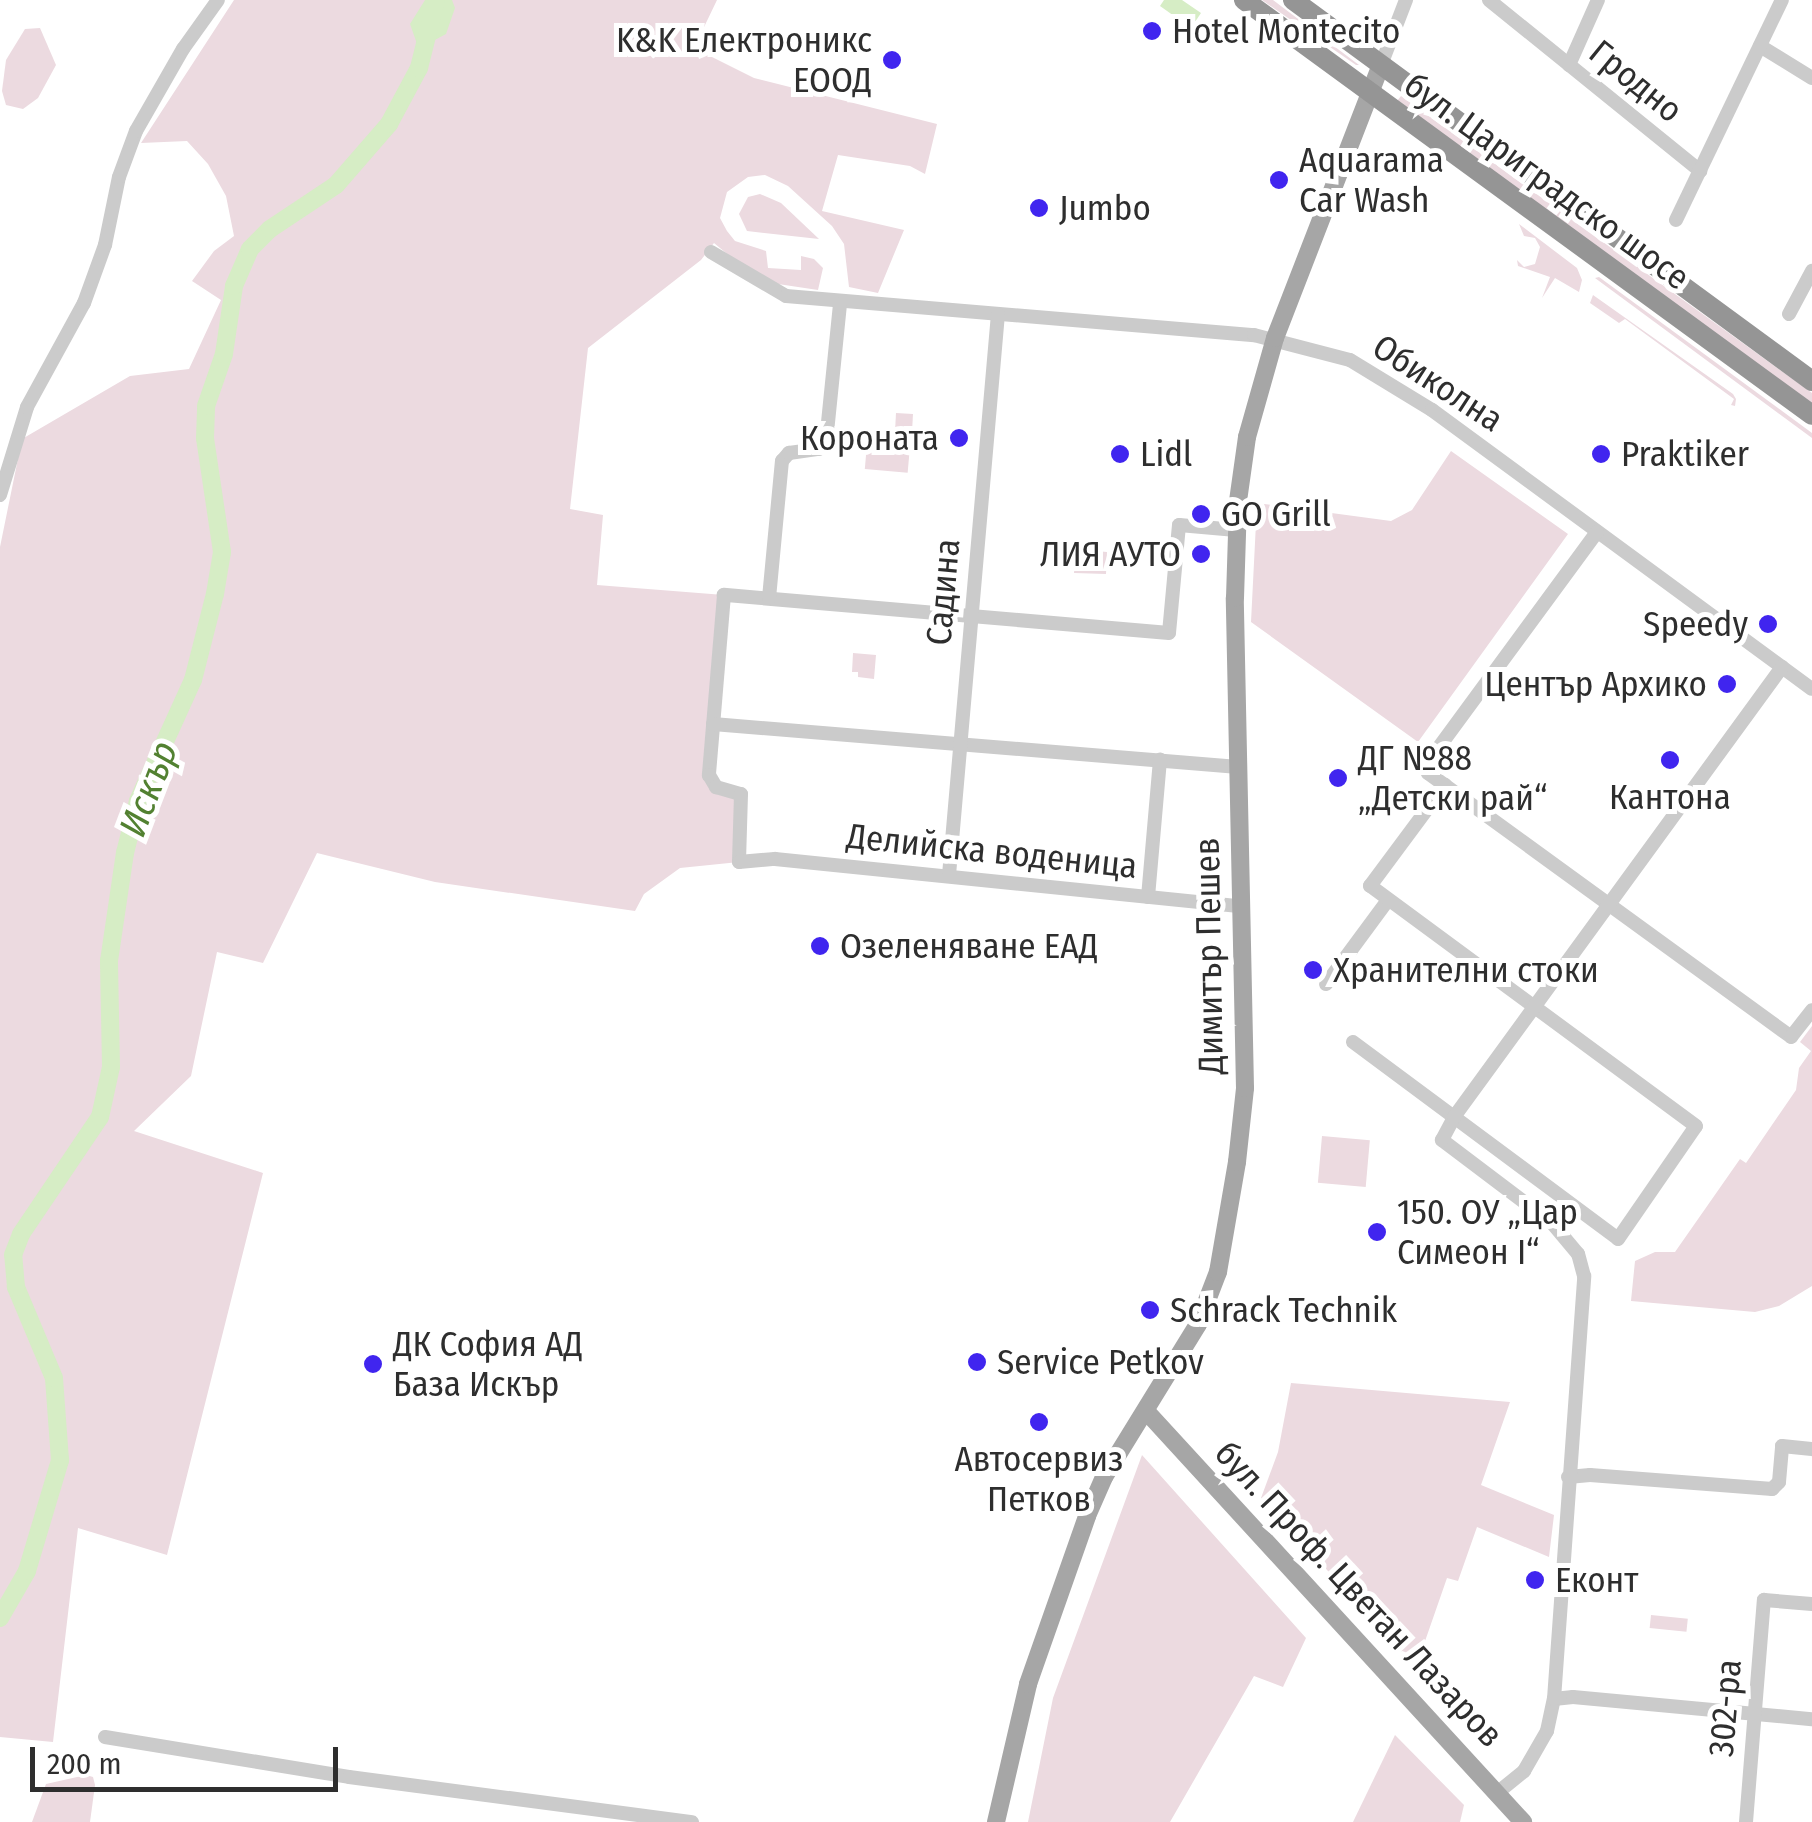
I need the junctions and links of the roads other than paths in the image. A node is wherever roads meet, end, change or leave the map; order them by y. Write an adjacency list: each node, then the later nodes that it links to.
1 (218, 0): 23 (street)
2 (1244, 0): 12 (highway, бул. Цариградско шосе)
3 (1293, 0): 9 (highway, бул. Цариградско шосе)
4 (1406, 0): 9 (street)
5 (1489, 0): 10 (street, Гродно)
6 (1598, 0): 10 (street)
7 (1782, 0): 8 (street)
8 (1760, 46): 11 (street); 13 (street)
9 (1381, 65): 12 (main road, Димитър Пешев); 21 (highway, бул. Цариградско шосе)
10 (1568, 66): 13 (street, Гродно)
11 (1812, 78)
12 (1369, 92): 20 (main road, Димитър Пешев); 22 (highway, бул. Цариградско шосе)
13 (1700, 171): 14 (street)
14 (1676, 220)
15 (712, 252): 17 (street, Обиколна)
16 (1812, 271): 19 (street)
17 (840, 304): 18 (street, Обиколна); 26 (street)
18 (998, 314): 20 (street, Обиколна); 27 (street, Садина)
19 (1789, 314)
20 (1276, 338): 24 (main road, Димитър Пешев); 25 (street, Обиколна)
21 (1812, 381)
22 (1812, 415)
23 (0, 495)
24 (1236, 530): 27 (street); 33 (main road, Димитър Пешев)
25 (1597, 532): 28 (street, Обиколна); 34 (street)
26 (769, 598): 27 (street); 30 (street)
27 (971, 616): 31 (street, Садина)
28 (1782, 667): 29 (street, Обиколна); 38 (street)
29 (1812, 689)
30 (713, 724): 31 (street); 35 (street, Делийска воденица)
31 (960, 744): 32 (street); 35 (street, Садина)
32 (1160, 760): 33 (street); 36 (street)
33 (1238, 767): 39 (main road, Димитър Пешев)
34 (1445, 785): 37 (street); 38 (street)
35 (949, 875): 36 (street, Делийска воденица)
36 (1148, 897): 39 (street, Делийска воденица)
37 (1388, 900): 40 (street); 41 (street)
38 (1609, 904): 41 (street); 42 (street)
39 (1239, 906): 45 (main road, Димитър Пешев)
40 (1326, 984)
41 (1534, 1007): 44 (street); 44 (street)
42 (1812, 1010)
43 (1352, 1042): 44 (street)
44 (1454, 1117): 47 (street)
45 (1146, 1411): 53 (main road, бул. Проф. Цветан Лазаров); 55 (main road, Димитър Пешев)
46 (1812, 1449): 47 (street)
47 (1568, 1477): 49 (street)
48 (1812, 1604): 50 (street, 302-ра)
49 (1554, 1699): 50 (street); 53 (street)
50 (1755, 1714): 51 (street); 57 (street, 302-ра)
51 (1812, 1720)
52 (105, 1737): 54 (street)
53 (1497, 1793): 56 (main road, бул. Проф. Цветан Лазаров)
54 (692, 1822)
55 (996, 1822)
56 (1523, 1822)
57 (1746, 1822)

